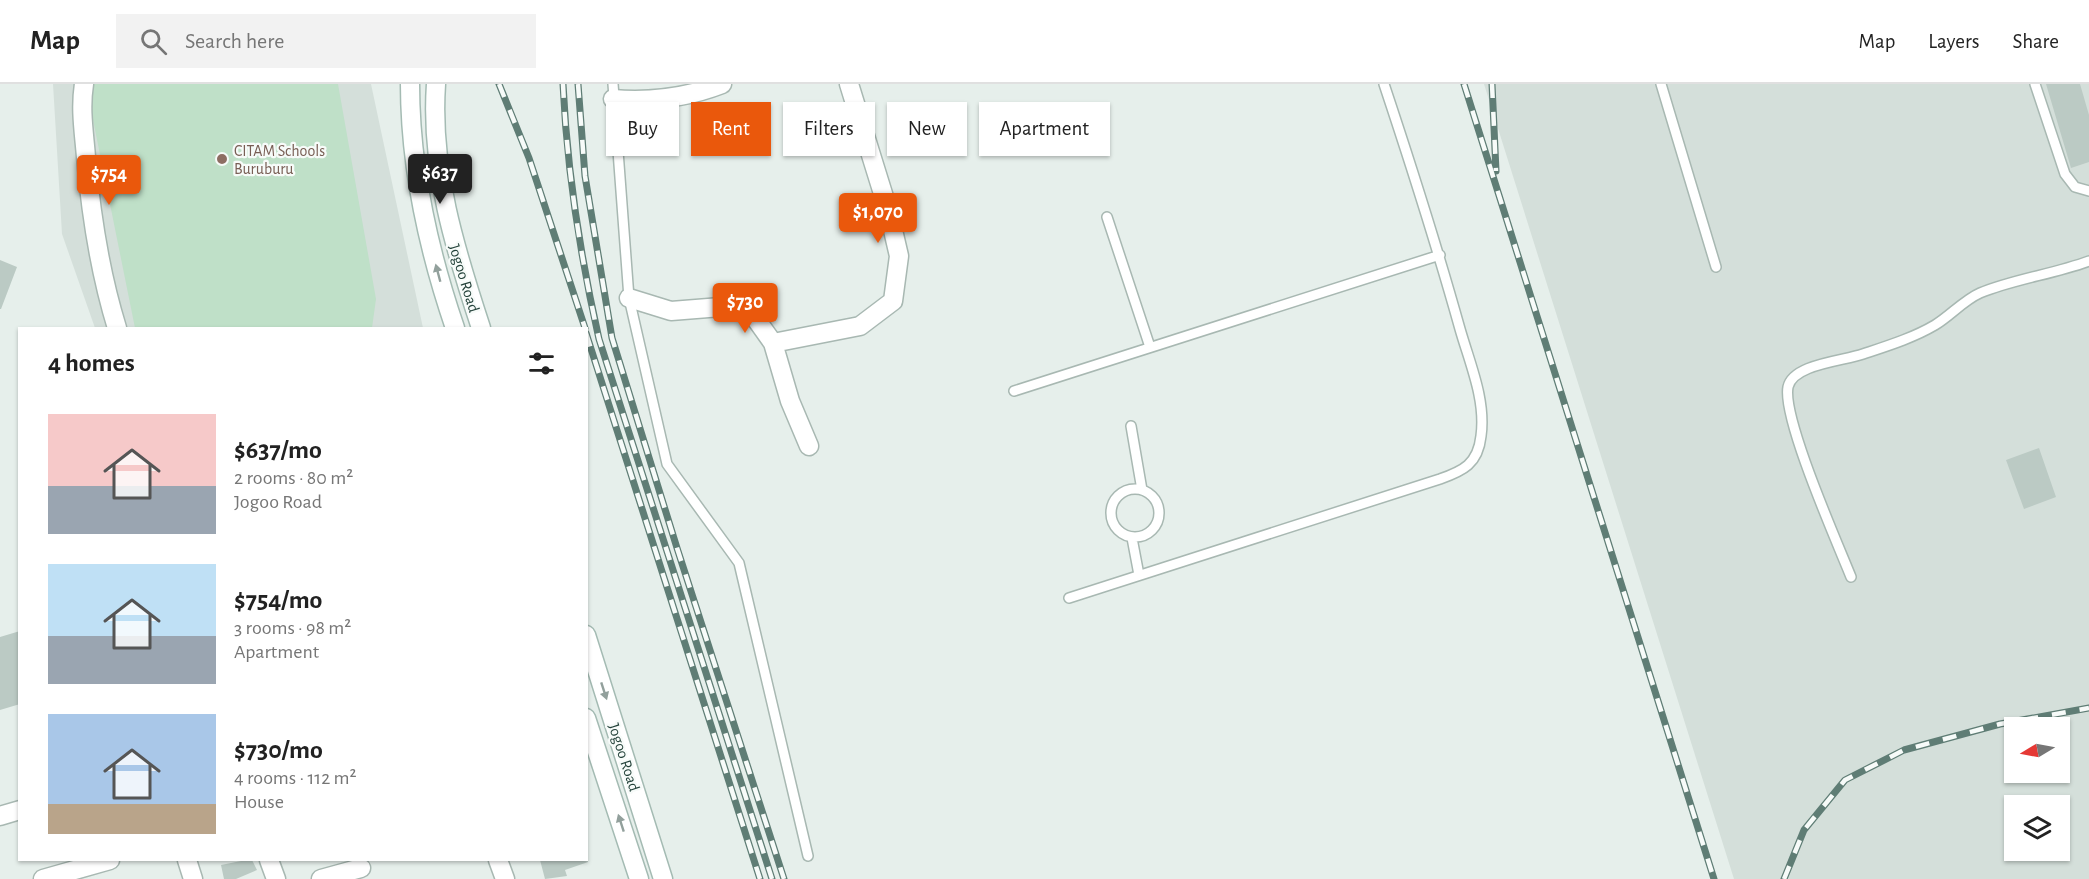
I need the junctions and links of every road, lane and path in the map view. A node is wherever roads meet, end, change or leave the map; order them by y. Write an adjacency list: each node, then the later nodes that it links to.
1 (84, 84): 16 (street)
2 (410, 84): 17 (street, Jogoo Road, one-way to 2)
3 (436, 84): 18 (street, Jogoo Road)
4 (722, 84): 9 (street)
5 (849, 84): 19 (street)
6 (1384, 84): 12 (lane)
7 (1660, 84): 14 (lane)
8 (2035, 84): 10 (lane)
9 (613, 92): 15 (lane)
10 (2089, 191)
11 (1107, 217): 20 (lane)
12 (1440, 255): 20 (lane); 26 (lane)
13 (2089, 261): 27 (lane)
14 (1716, 267)
15 (629, 298): 19 (street); 33 (lane)
16 (117, 327)
17 (455, 327)
18 (481, 327)
19 (773, 343): 23 (street)
20 (1150, 347): 21 (lane)
21 (1014, 391)
22 (1131, 426): 24 (lane)
23 (809, 446)
24 (1142, 490): 25 (lane); 25 (lane)
25 (1132, 538): 26 (lane)
26 (1139, 575): 28 (lane)
27 (1851, 577)
28 (1069, 598)
29 (588, 641): 45 (street, Jogoo Road, one-way to 45)
30 (588, 724): 44 (street, Jogoo Road, one-way to 30)
31 (18, 811): 32 (street)
32 (0, 816)
33 (808, 856)
34 (106, 861): 39 (street)
35 (187, 861): 40 (street)
36 (270, 861): 41 (street)
37 (498, 861): 43 (street)
38 (362, 869): 42 (street)
39 (43, 879)
40 (194, 879)
41 (276, 879)
42 (321, 879)
43 (505, 879)
44 (639, 879)
45 (663, 879)

